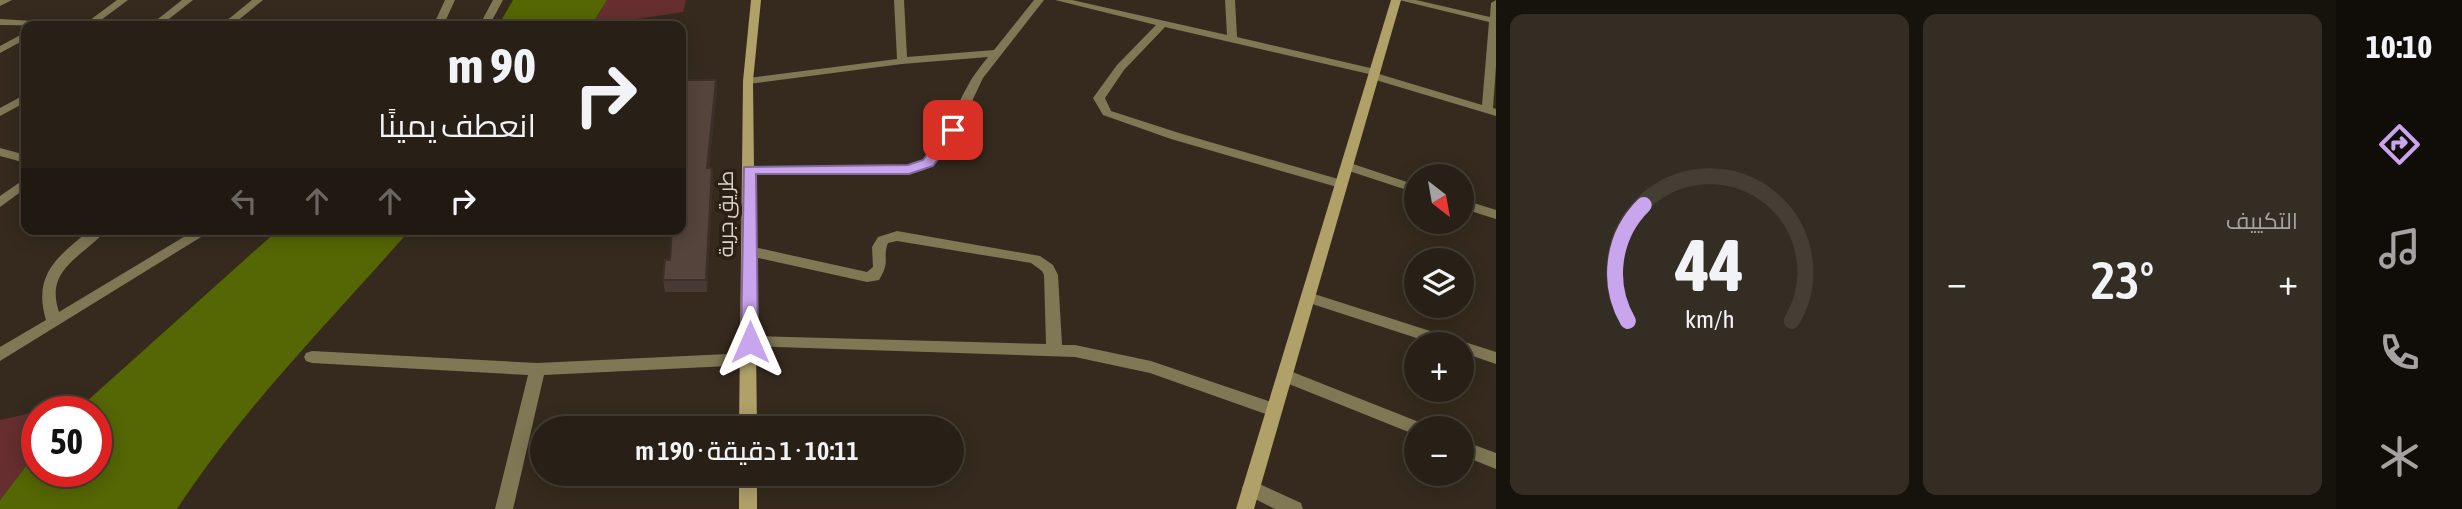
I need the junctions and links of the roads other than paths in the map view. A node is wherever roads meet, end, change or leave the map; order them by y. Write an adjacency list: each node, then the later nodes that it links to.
1 (7, 0): 14 (street)
2 (123, 0): 17 (street)
3 (188, 0): 18 (street)
4 (258, 0): 19 (street)
5 (450, 0): 20 (street)
6 (498, 0): 21 (street)
7 (755, 0): 31 (main road, طريق جربة)
8 (900, 0): 29 (street)
9 (1039, 0): 28 (street)
10 (1060, 0): 23 (street)
11 (1230, 0): 26 (street)
12 (1396, 0): 30 (main road)
13 (1404, 0): 16 (street)
14 (0, 3)
15 (1496, 3): 16 (street)
16 (1495, 20): 33 (street)
17 (94, 21)
18 (161, 21)
19 (231, 21)
20 (440, 21)
21 (487, 21)
22 (0, 22): 24 (street)
23 (1164, 23): 26 (street); 39 (street)
24 (21, 24)
25 (21, 38): 27 (street)
26 (1232, 38): 30 (street)
27 (0, 50)
28 (999, 53): 29 (street); 38 (street)
29 (902, 61): 31 (street)
30 (1374, 74): 33 (street); 37 (main road)
31 (748, 81): 38 (main road, طريق جربة)
32 (21, 100): 34 (street)
33 (1491, 111)
34 (0, 113)
35 (0, 152): 36 (street)
36 (21, 158)
37 (1347, 166): 39 (main road); 40 (street)
38 (749, 170): 47 (main road, طريق جربة)
39 (1341, 184): 48 (main road)
40 (1404, 185)
41 (21, 186): 42 (street)
42 (0, 203)
43 (1474, 208): 44 (street)
44 (1496, 215)
45 (93, 235): 49 (street)
46 (197, 235): 49 (street)
47 (749, 251): 51 (main road, طريق جربة); 52 (street)
48 (1308, 296): 50 (street); 59 (main road)
49 (54, 321): 54 (street)
50 (1417, 332)
51 (750, 342): 52 (street); 57 (main road, طريق جربة)
52 (1054, 349): 60 (street)
53 (1474, 351): 56 (street)
54 (0, 355)
55 (312, 357): 58 (street)
56 (1496, 358)
57 (749, 359): 58 (street); 61 (main road, طريق جربة)
58 (537, 369): 67 (street)
59 (1285, 374): 60 (main road); 62 (street)
60 (1274, 410): 66 (main road)
61 (748, 416)
62 (1404, 423)
63 (1474, 452): 64 (street)
64 (1496, 461)
65 (748, 486): 68 (main road)
66 (1251, 488): 69 (main road); 70 (street)
67 (504, 509)
68 (748, 509)
69 (1245, 509)
70 (1294, 509)

